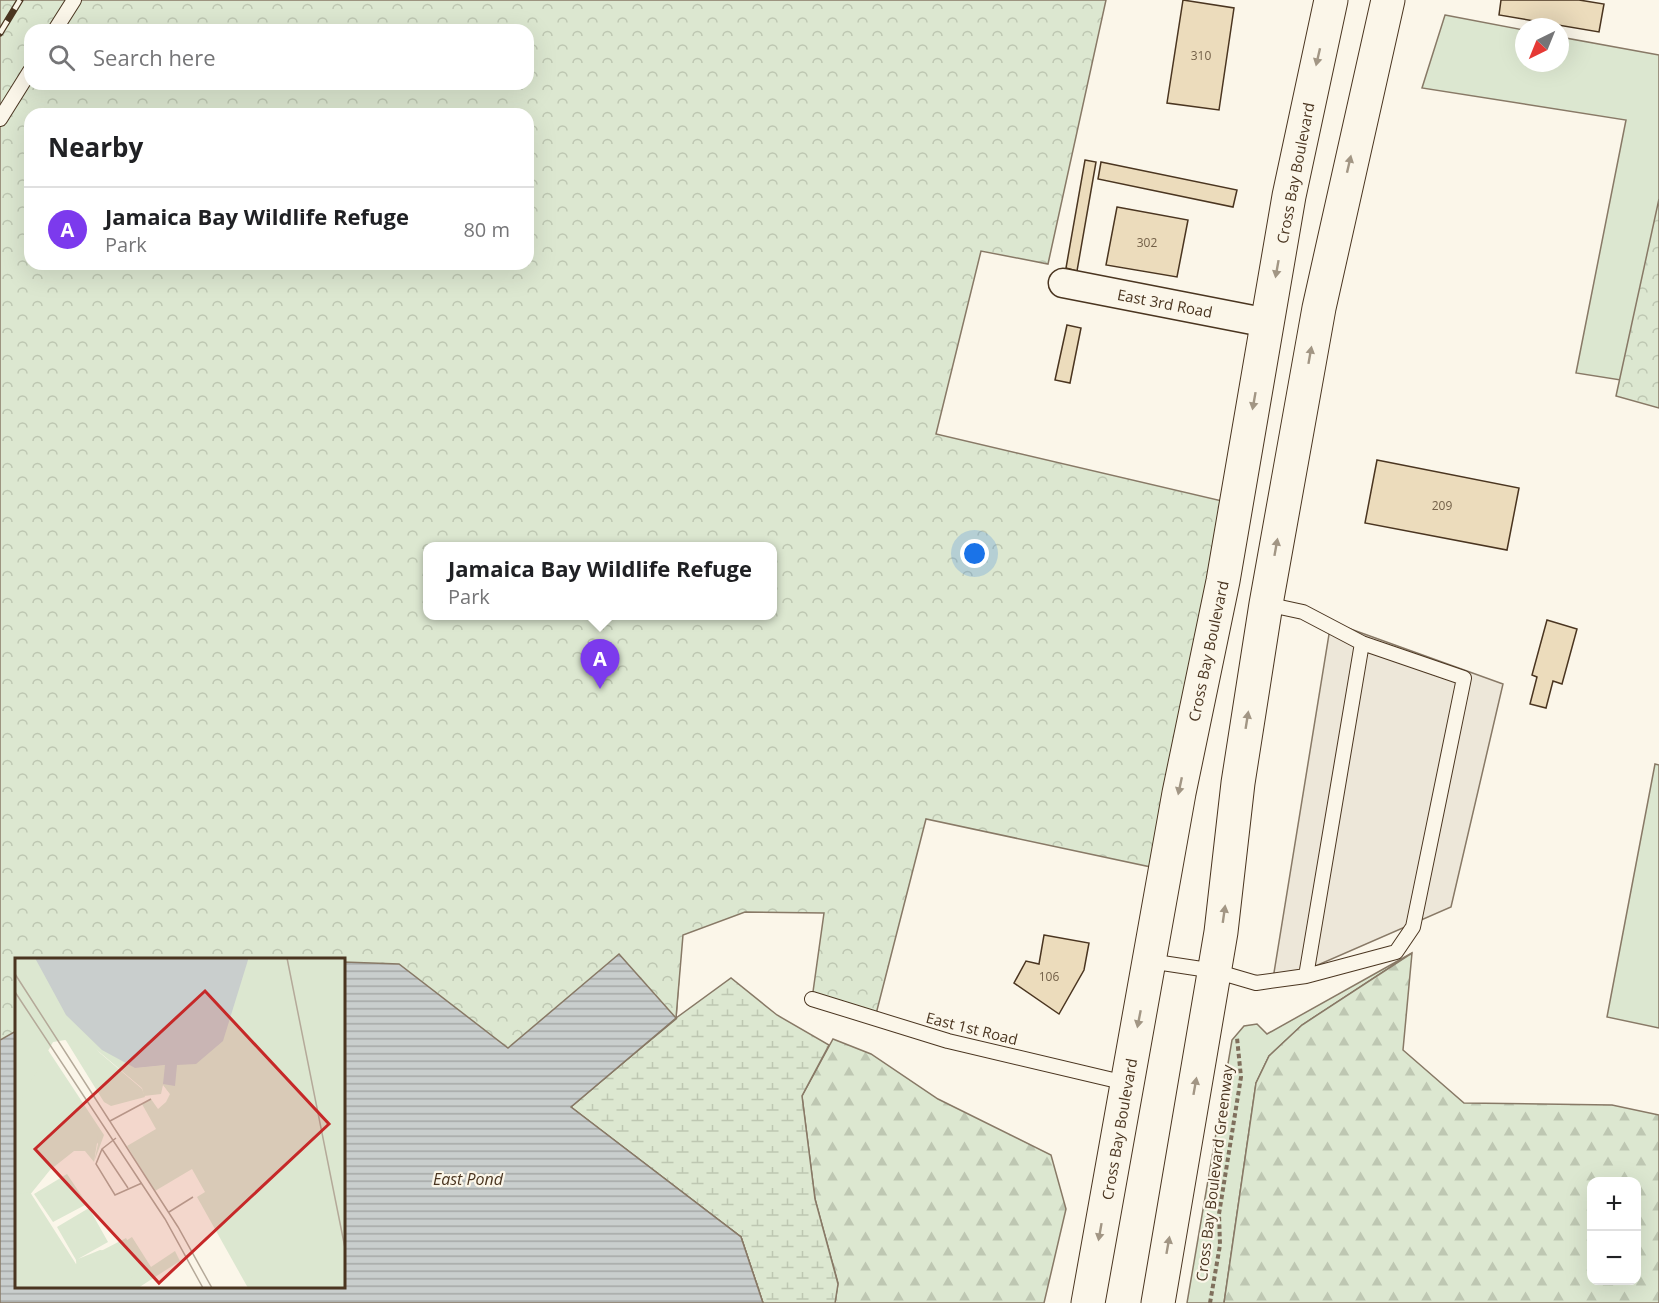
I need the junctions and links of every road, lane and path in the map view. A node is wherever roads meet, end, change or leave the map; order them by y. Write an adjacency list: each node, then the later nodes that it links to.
1 (74, 0): 4 (lane)
2 (1331, 0): 8 (main road, Cross Bay Boulevard, one-way to 8)
3 (1388, 0): 9 (main road, one-way to 3)
4 (59, 24)
5 (24, 81): 6 (lane)
6 (0, 119)
7 (1063, 283): 8 (street, East 3rd Road)
8 (1268, 323): 11 (main road, Cross Bay Boulevard, one-way to 11)
9 (1266, 604): 10 (lane); 12 (main road, one-way to 9)
10 (1362, 643): 13 (lane); 13 (lane)
11 (1149, 961): 12 (lane); 16 (main road, Cross Bay Boulevard, one-way to 16)
12 (1215, 972): 13 (lane); 18 (main road, one-way to 12)
13 (1306, 976)
14 (812, 999): 16 (lane, East 1st Road)
15 (1240, 1046): 19 (path, Cross Bay Boulevard Greenway)
16 (1126, 1083): 17 (main road, Cross Bay Boulevard, one-way to 17)
17 (1088, 1303)
18 (1158, 1303)
19 (1210, 1303)

